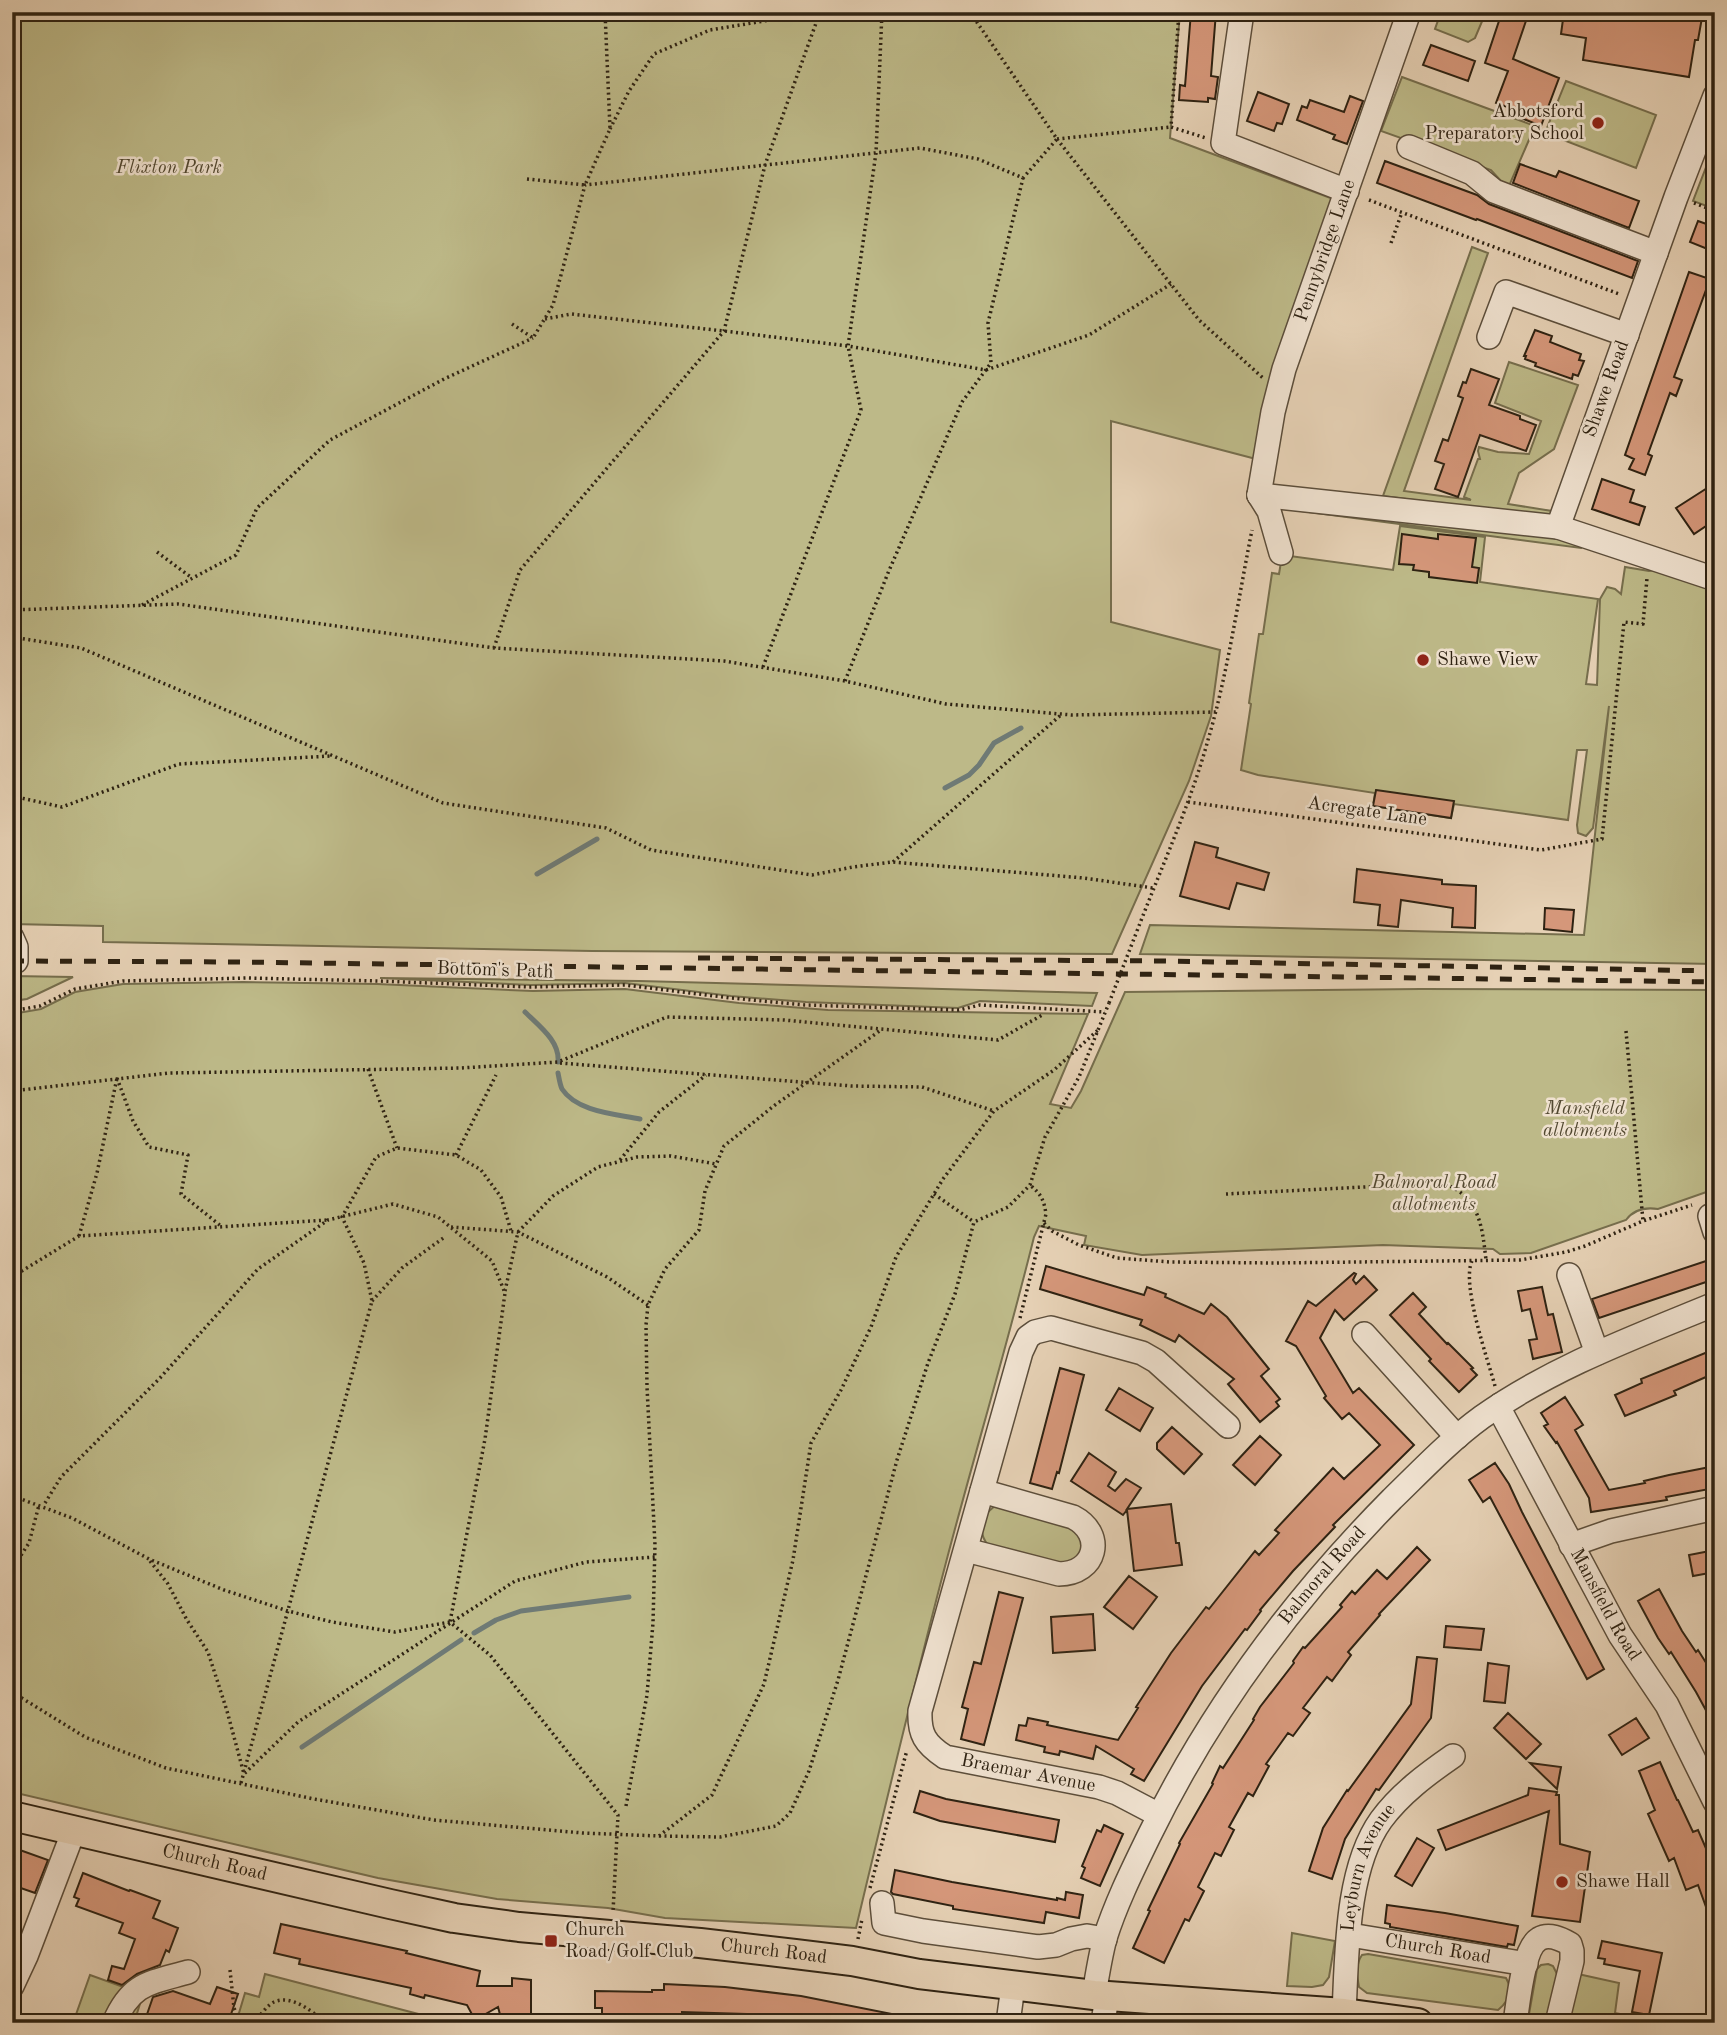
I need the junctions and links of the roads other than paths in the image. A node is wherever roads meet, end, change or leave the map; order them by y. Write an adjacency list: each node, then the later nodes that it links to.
1 (1242, 12): 5 (street)
2 (1409, 12): 5 (street, Pennybridge Lane)
3 (1715, 96): 6 (street, Shawe Road)
4 (1409, 147): 6 (street)
5 (1358, 196): 9 (street, Pennybridge Lane)
6 (1656, 253): 7 (street, Shawe Road)
7 (1627, 335): 8 (street); 10 (street, Shawe Road)
8 (1489, 337)
9 (1259, 495): 10 (street); 11 (street)
10 (1558, 527): 12 (street)
11 (1281, 553)
12 (1715, 579)
13 (1569, 1275): 16 (street)
14 (1715, 1304): 16 (street, Balmoral Road)
15 (1364, 1335): 19 (street)
16 (1597, 1353): 17 (street, Balmoral Road)
17 (1500, 1405): 19 (street, Balmoral Road); 22 (street, Mansfield Road)
18 (1228, 1426): 20 (street)
19 (1457, 1437): 26 (street, Balmoral Road)
20 (982, 1491): 23 (street); 23 (street)
21 (1715, 1508): 22 (street)
22 (1571, 1545): 25 (street, Mansfield Road)
23 (966, 1550): 26 (street, Braemar Avenue)
24 (1453, 1755): 30 (street, Leyburn Avenue)
25 (1715, 1802)
26 (1160, 1815): 31 (street, Balmoral Road)
27 (12, 1816): 28 (main road, Church Road)
28 (74, 1830): 34 (street); 35 (main road, Church Road)
29 (871, 1905): 31 (street)
30 (1350, 1935): 32 (street, Church Road); 37 (street, Leyburn Avenue)
31 (1105, 1939): 36 (street, Balmoral Road)
32 (1526, 1964): 41 (street); 42 (street)
33 (188, 1972): 38 (street)
34 (12, 1986)
35 (1013, 1986): 36 (main road, Church Road); 39 (street)
36 (1101, 2005): 37 (main road, Church Road)
37 (1343, 2013): 40 (main road, Church Road)
38 (114, 2023)
39 (1007, 2023)
40 (1418, 2023)
41 (1515, 2023)
42 (1557, 2023)

